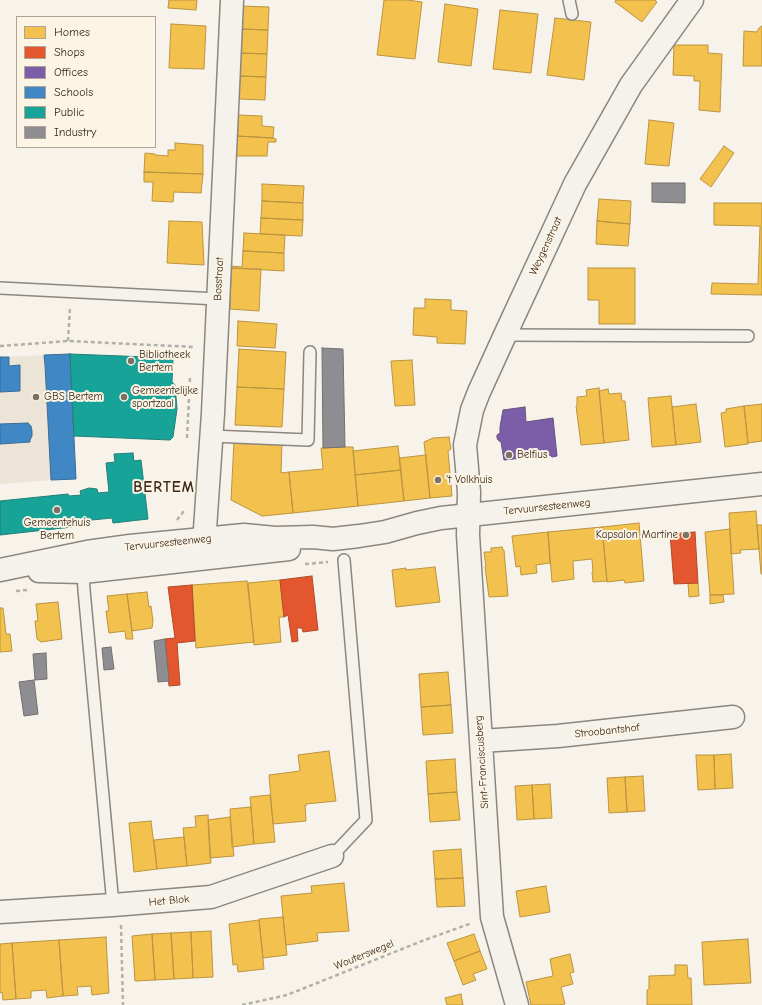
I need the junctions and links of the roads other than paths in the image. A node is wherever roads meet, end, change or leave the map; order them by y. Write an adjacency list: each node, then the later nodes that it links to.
1 (232, 0): 6 (street, Bosstraat)
2 (569, 0): 4 (lane)
3 (692, 0): 7 (street, Weygenstraat)
4 (572, 14)
5 (0, 288): 6 (lane)
6 (218, 299): 10 (street, Bosstraat)
7 (505, 335): 8 (lane); 12 (street, Weygenstraat)
8 (748, 336)
9 (310, 352): 10 (lane)
10 (211, 436): 13 (street, Bosstraat)
11 (762, 484): 12 (street, Tervuursesteenweg)
12 (469, 515): 13 (street, Tervuursesteenweg); 18 (street, Sint-Franciscusberg)
13 (204, 548): 15 (street, Tervuursesteenweg)
14 (344, 560): 19 (lane)
15 (85, 562): 16 (street, Tervuursesteenweg); 20 (lane)
16 (3, 570)
17 (733, 718): 18 (street, Stroobantshof)
18 (481, 741): 22 (street, Sint-Franciscusberg)
19 (332, 856): 20 (street, Het Blok)
20 (117, 905): 21 (street, Het Blok)
21 (0, 912)
22 (517, 1005)

